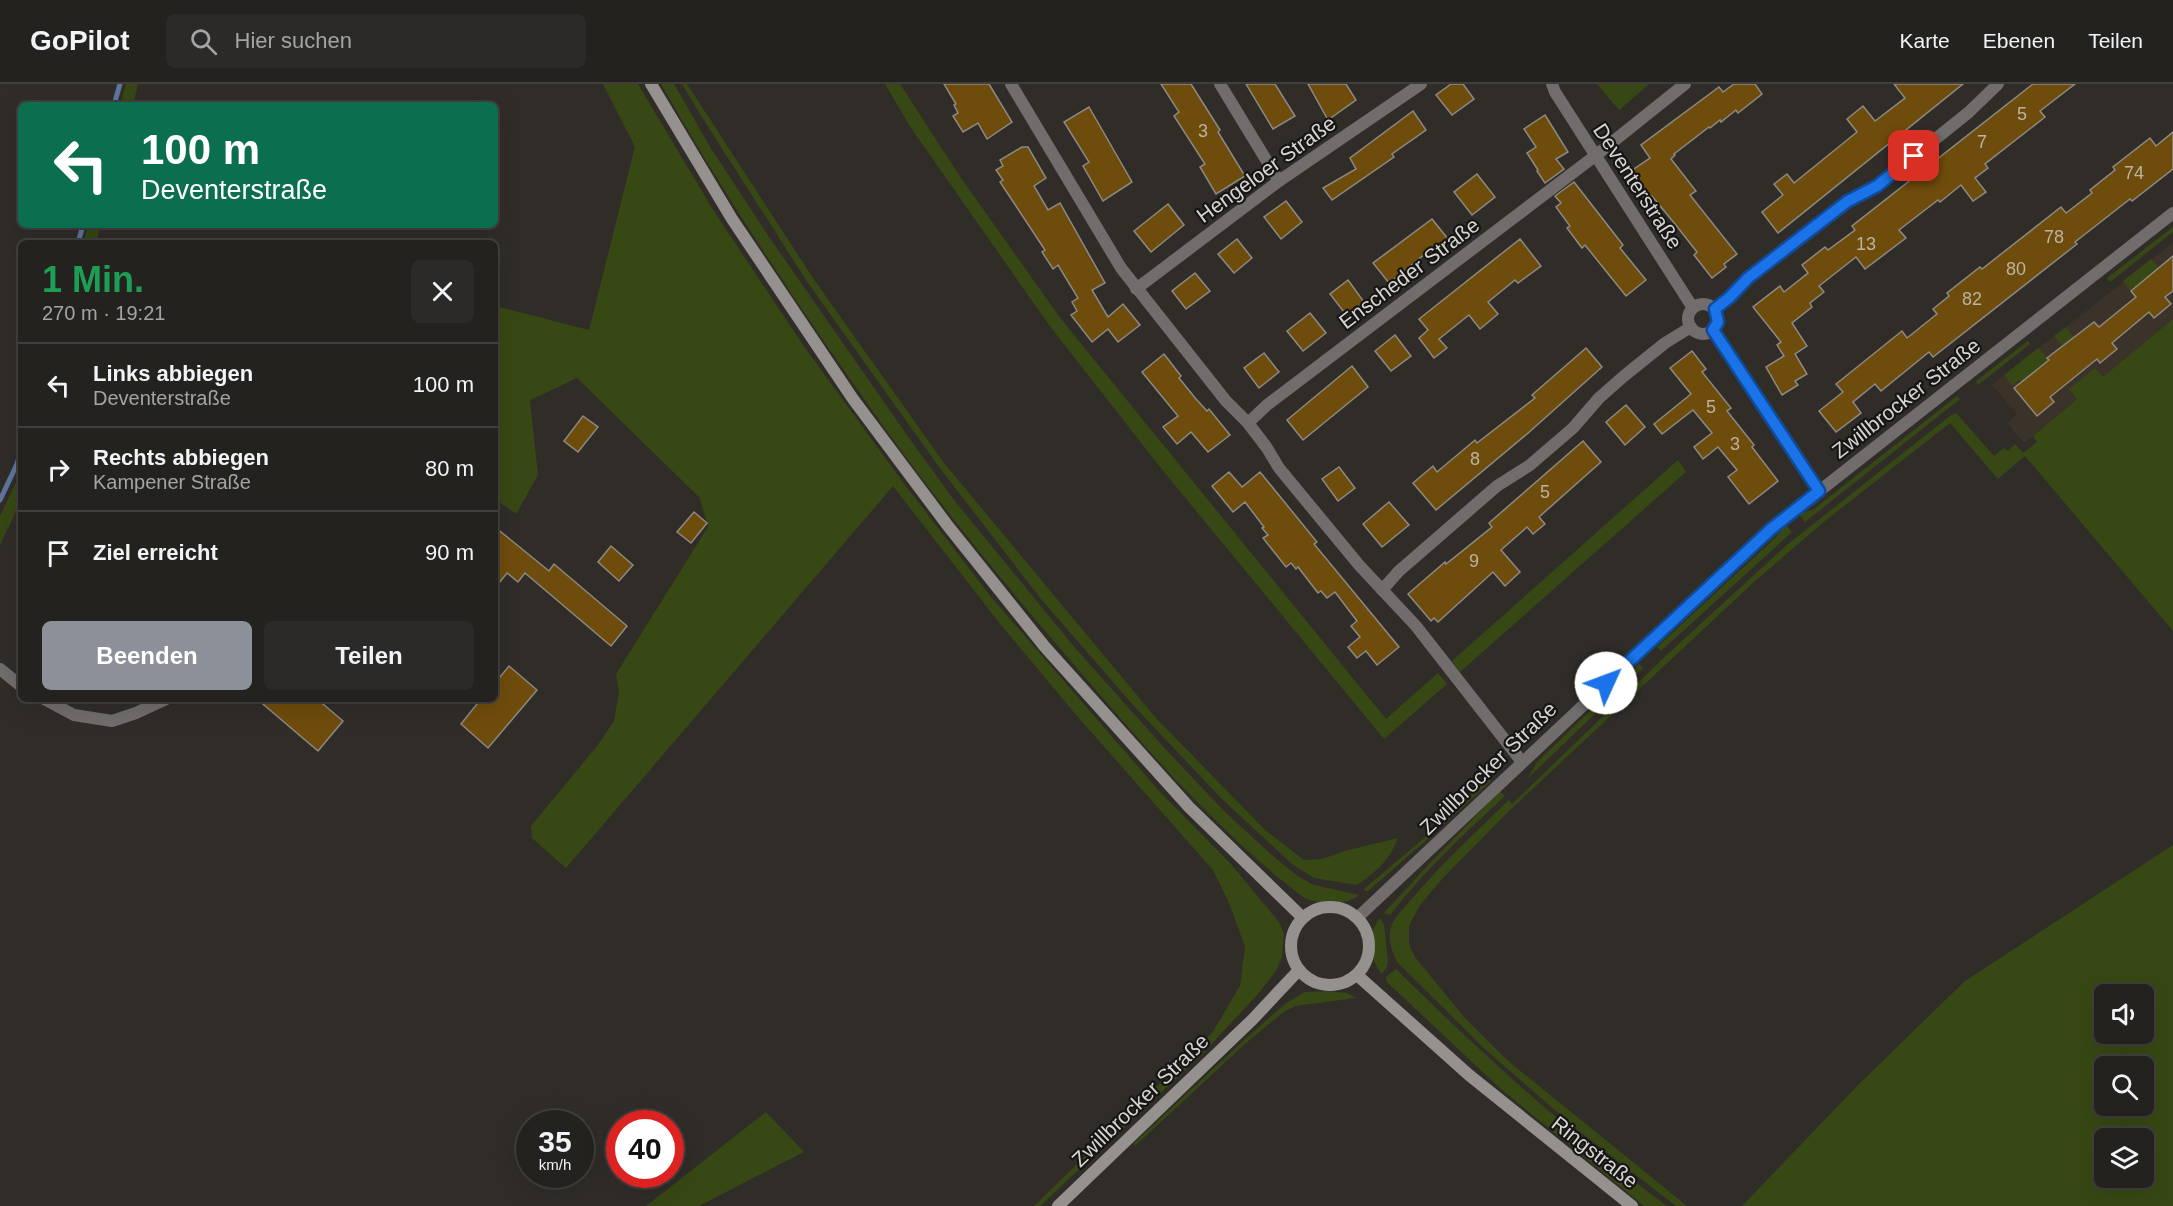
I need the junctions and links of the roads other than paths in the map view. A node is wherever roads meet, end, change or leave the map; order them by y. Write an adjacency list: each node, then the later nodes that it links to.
1 (651, 84): 24 (main road)
2 (1011, 84): 11 (street)
3 (1220, 84): 9 (street)
4 (1420, 84): 9 (street, Hengeloer Straße)
5 (1552, 84): 8 (street, Deventerstraße)
6 (1685, 84): 8 (street, Enscheder Straße)
7 (1998, 84): 13 (street)
8 (1595, 156): 12 (street, Deventerstraße); 16 (street, Enscheder Straße)
9 (1279, 181): 11 (street, Hengeloer Straße)
10 (2173, 213): 17 (street, Zwillbrocker Straße)
11 (1136, 290): 16 (street)
12 (1693, 308): 13 (street); 14 (street)
13 (1715, 309): 15 (street)
14 (1691, 327): 15 (street); 18 (street)
15 (1713, 330): 17 (street)
16 (1248, 423): 18 (street)
17 (1819, 491): 23 (street, Zwillbrocker Straße)
18 (1382, 590): 23 (street)
19 (0, 669): 20 (street)
20 (18, 684)
21 (49, 702): 22 (street)
22 (160, 702)
23 (1522, 762): 25 (street, Zwillbrocker Straße)
24 (1303, 918): 25 (main road); 26 (main road)
25 (1357, 918): 27 (main road)
26 (1299, 970): 27 (main road); 28 (main road, Zwillbrocker Straße)
27 (1357, 975): 29 (main road, Ringstraße)
28 (1058, 1206)
29 (1632, 1206)

